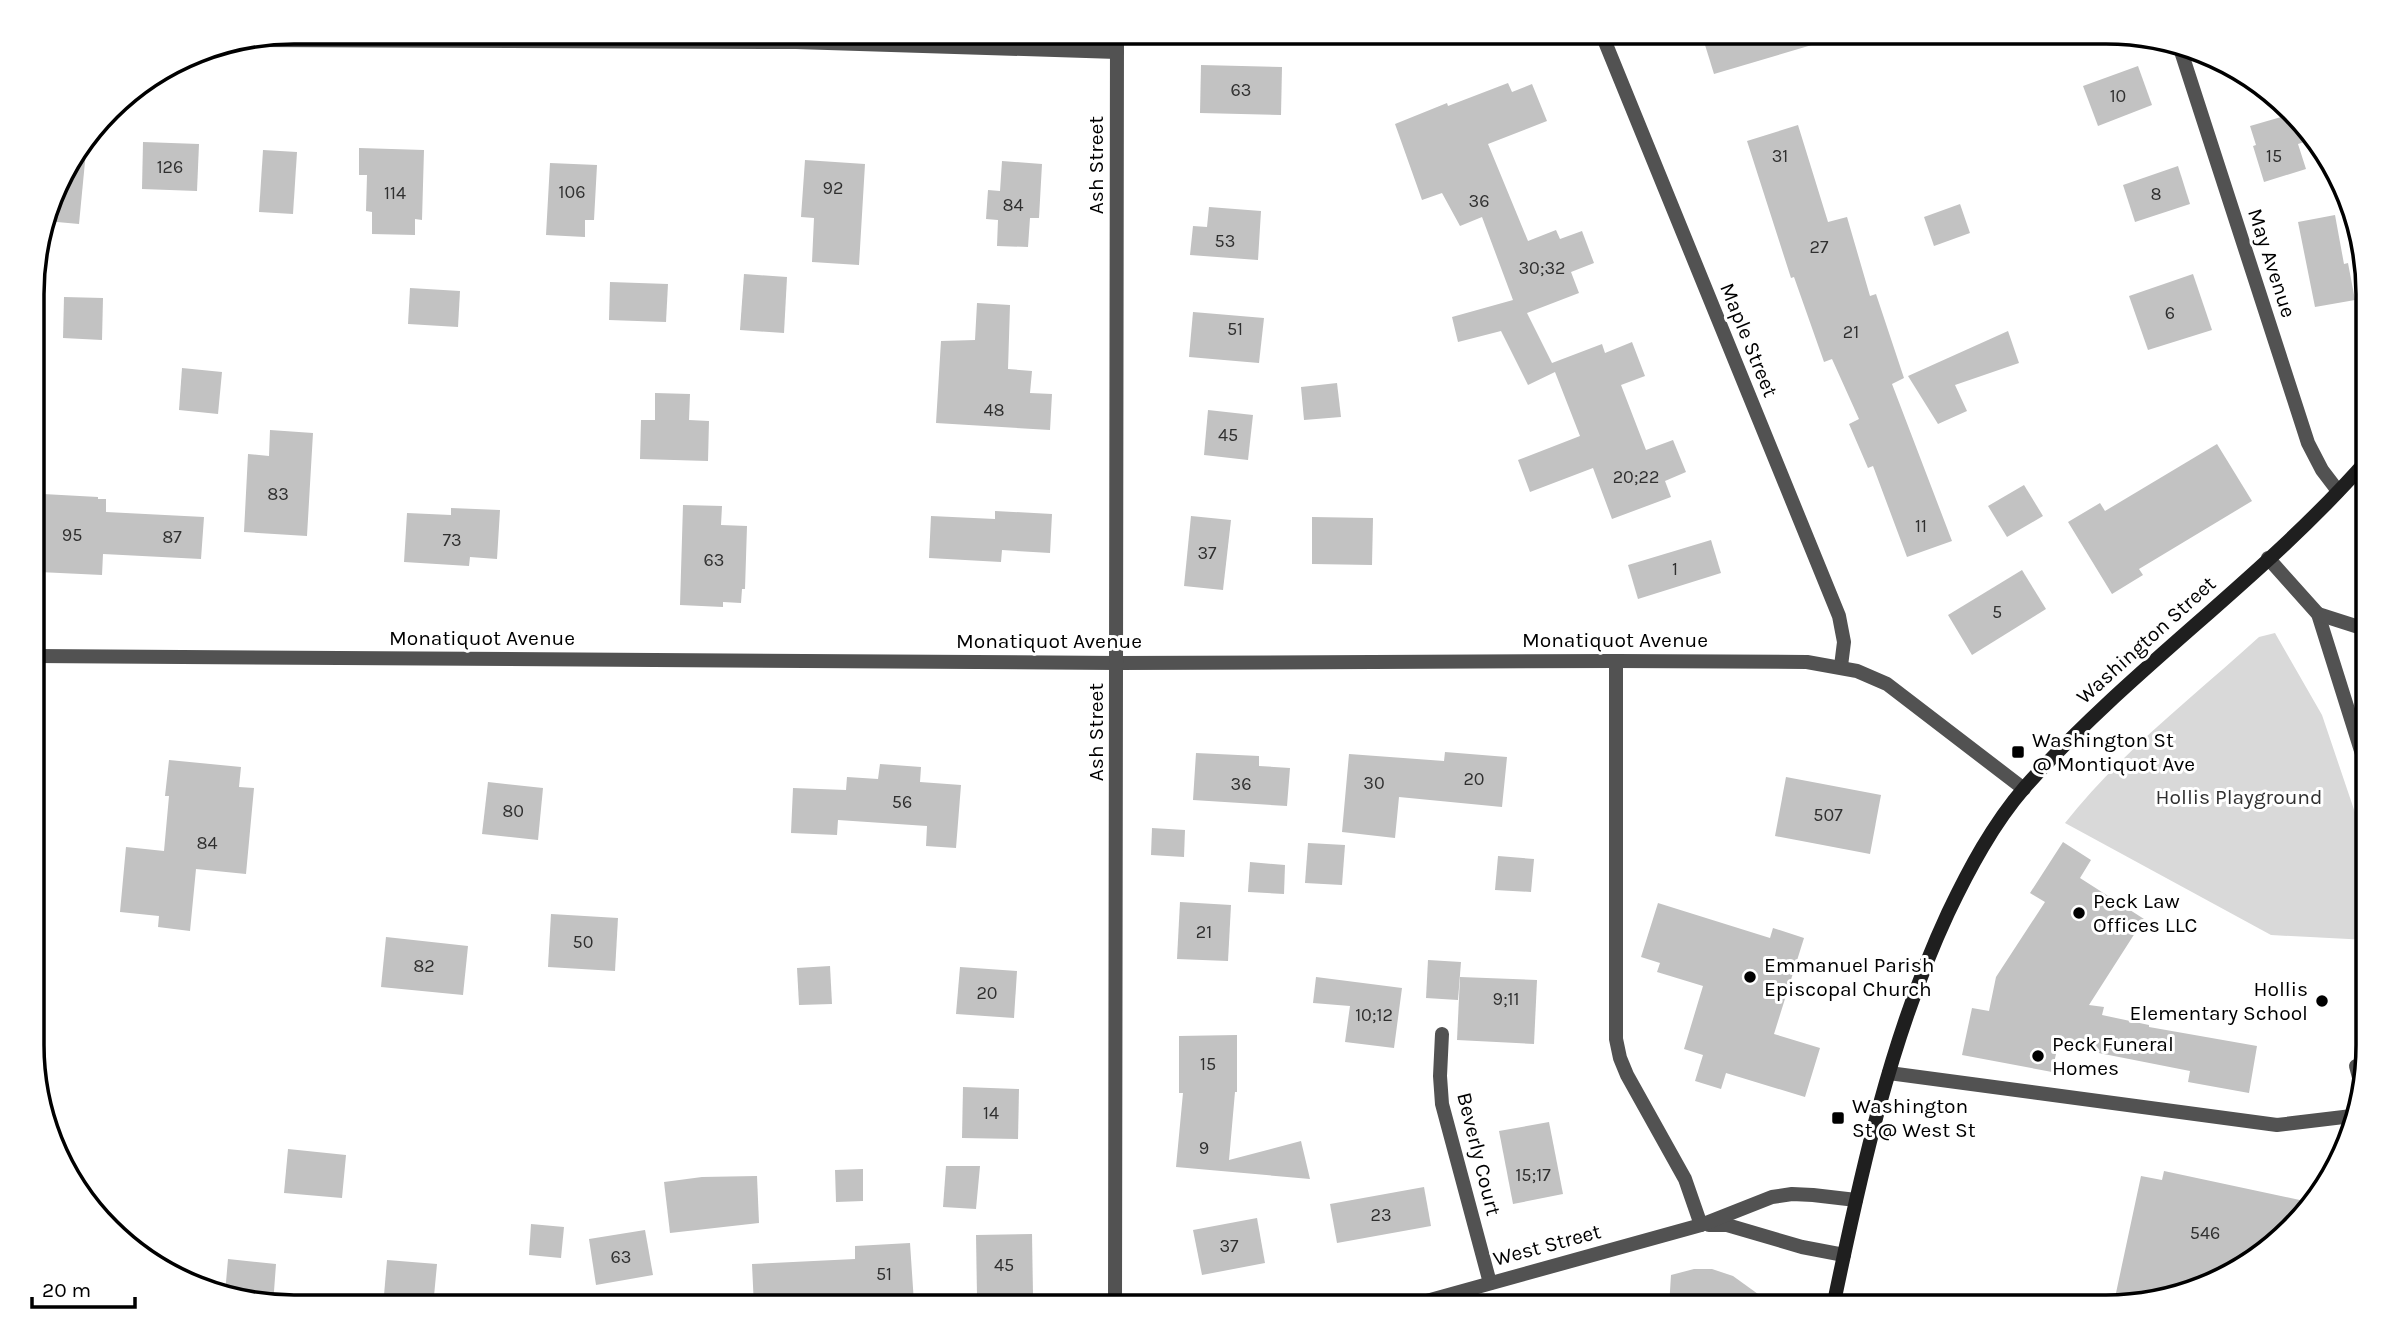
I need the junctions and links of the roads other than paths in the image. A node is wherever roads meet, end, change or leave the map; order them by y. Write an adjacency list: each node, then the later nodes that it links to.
1 (860, 44): 4 (street)
2 (1117, 44): 4 (street, Ash Street)
3 (1606, 44): 14 (street, Maple Street)
4 (1117, 52): 13 (street, Ash Street)
5 (2182, 56): 7 (street, May Avenue)
6 (2356, 472): 7 (main road, Washington Street)
7 (2338, 491): 8 (main road, Washington Street)
8 (2268, 558): 9 (street); 16 (main road, Washington Street)
9 (2318, 614): 10 (street); 15 (street)
10 (2356, 626)
11 (44, 656): 13 (street, Monatiquot Avenue)
12 (1616, 661): 13 (street, Monatiquot Avenue); 14 (street, Monatiquot Avenue); 21 (street)
13 (1118, 663): 24 (street, Ash Street)
14 (1841, 666): 16 (street, Monatiquot Avenue)
15 (2356, 734)
16 (2024, 789): 18 (main road, Washington Street)
17 (1442, 1034): 23 (street, Beverly Court)
18 (1889, 1073): 19 (street); 20 (main road, Washington Street)
19 (2346, 1117)
20 (1856, 1200): 21 (street, West Street); 22 (main road, Washington Street)
21 (1701, 1225): 22 (street, West Street); 23 (street, West Street)
22 (1844, 1255): 26 (main road, Washington Street)
23 (1490, 1283): 25 (street, West Street)
24 (1115, 1295)
25 (1448, 1295)
26 (1836, 1295)

